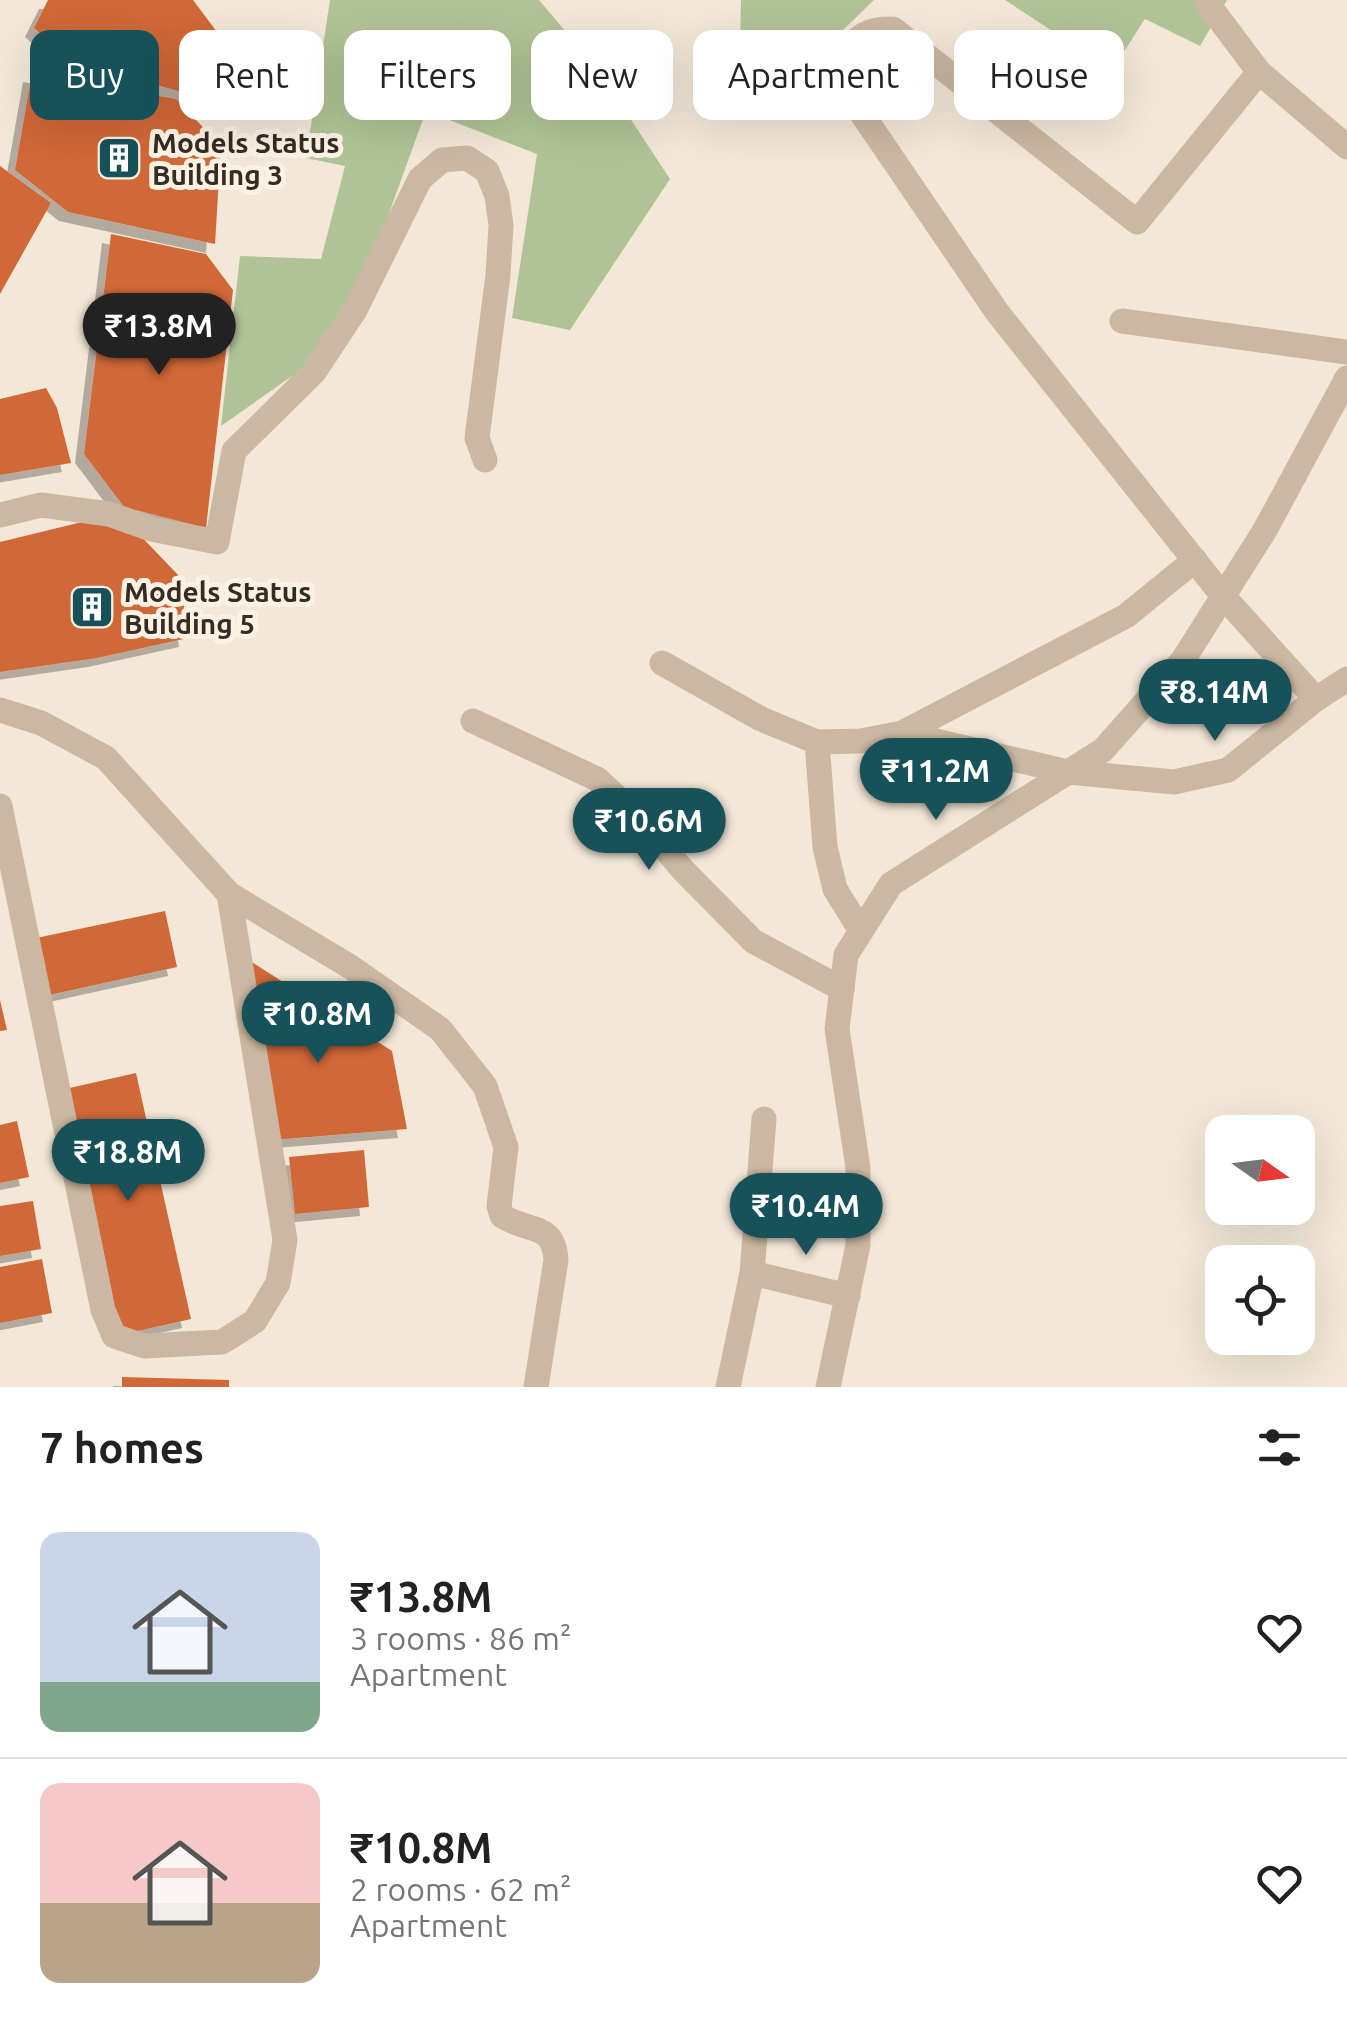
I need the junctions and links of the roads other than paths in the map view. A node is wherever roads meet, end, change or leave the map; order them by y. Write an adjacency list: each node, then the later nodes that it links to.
1 (1205, 0): 2 (street)
2 (1259, 72): 3 (street); 9 (street)
3 (1347, 147)
4 (1122, 322): 5 (street)
5 (1347, 352)
6 (1347, 378): 10 (street)
7 (486, 460): 8 (street)
8 (0, 516)
9 (1195, 560): 10 (street); 16 (street)
10 (1224, 596): 13 (street); 18 (street)
11 (662, 663): 17 (street)
12 (1347, 679): 13 (street)
13 (1316, 699): 18 (street)
14 (0, 710): 20 (street)
15 (473, 721): 22 (street)
16 (902, 733): 17 (street); 18 (street)
17 (816, 742): 21 (street)
18 (1068, 772): 21 (street)
19 (0, 806): 20 (street)
20 (228, 894): 26 (street)
21 (861, 931): 22 (street)
22 (842, 989): 25 (street)
23 (764, 1119): 24 (street)
24 (752, 1273): 25 (street); 27 (street)
25 (848, 1296): 28 (street)
26 (536, 1387)
27 (728, 1387)
28 (828, 1387)

